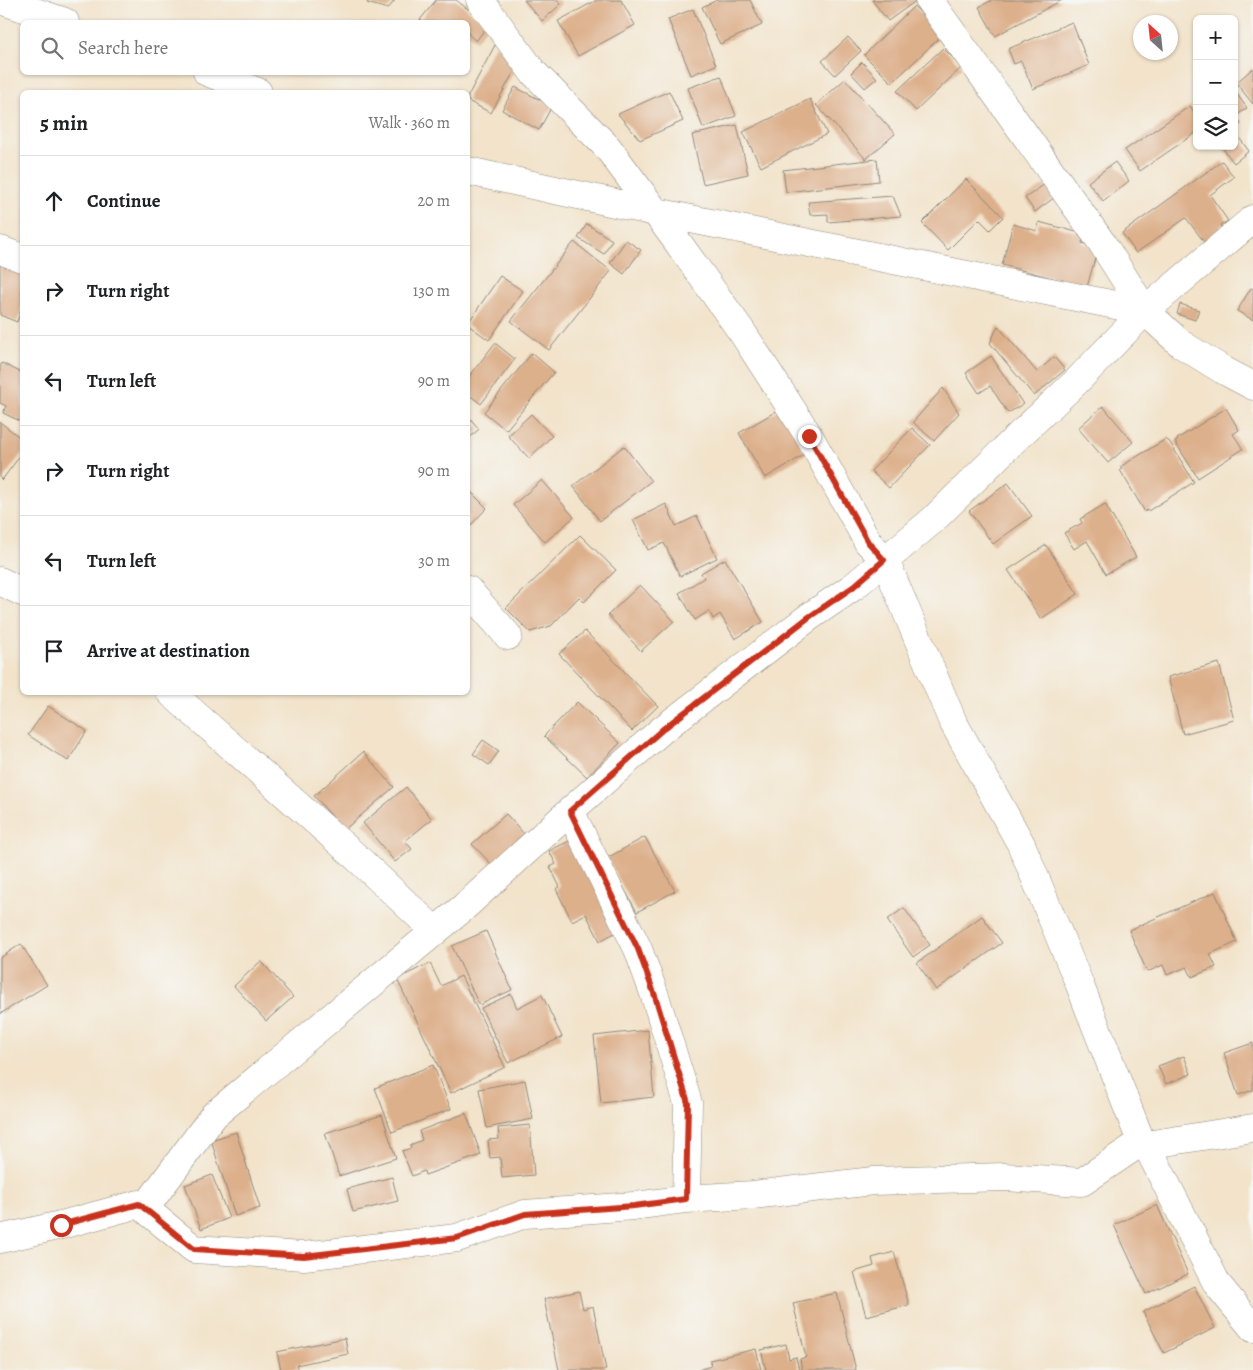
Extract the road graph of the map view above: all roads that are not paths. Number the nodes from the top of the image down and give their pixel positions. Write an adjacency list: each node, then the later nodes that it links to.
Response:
1 (0, 0): 4 (street)
2 (480, 0): 8 (street)
3 (929, 0): 12 (street)
4 (59, 20)
5 (215, 75): 6 (street)
6 (253, 90)
7 (470, 171): 8 (street)
8 (656, 212): 12 (street); 14 (street)
9 (1253, 219): 12 (street)
10 (0, 250): 11 (street)
11 (20, 257)
12 (1145, 311): 13 (street); 14 (street)
13 (1253, 386)
14 (884, 560): 20 (street); 26 (street)
15 (0, 581): 16 (street)
16 (20, 591)
17 (470, 592): 18 (street)
18 (508, 636)
19 (173, 695): 21 (street)
20 (570, 811): 21 (street); 23 (street)
21 (435, 931): 24 (street)
22 (1253, 1128): 23 (street)
23 (686, 1199): 25 (street)
24 (150, 1200)
25 (0, 1239)
26 (1253, 1328)

